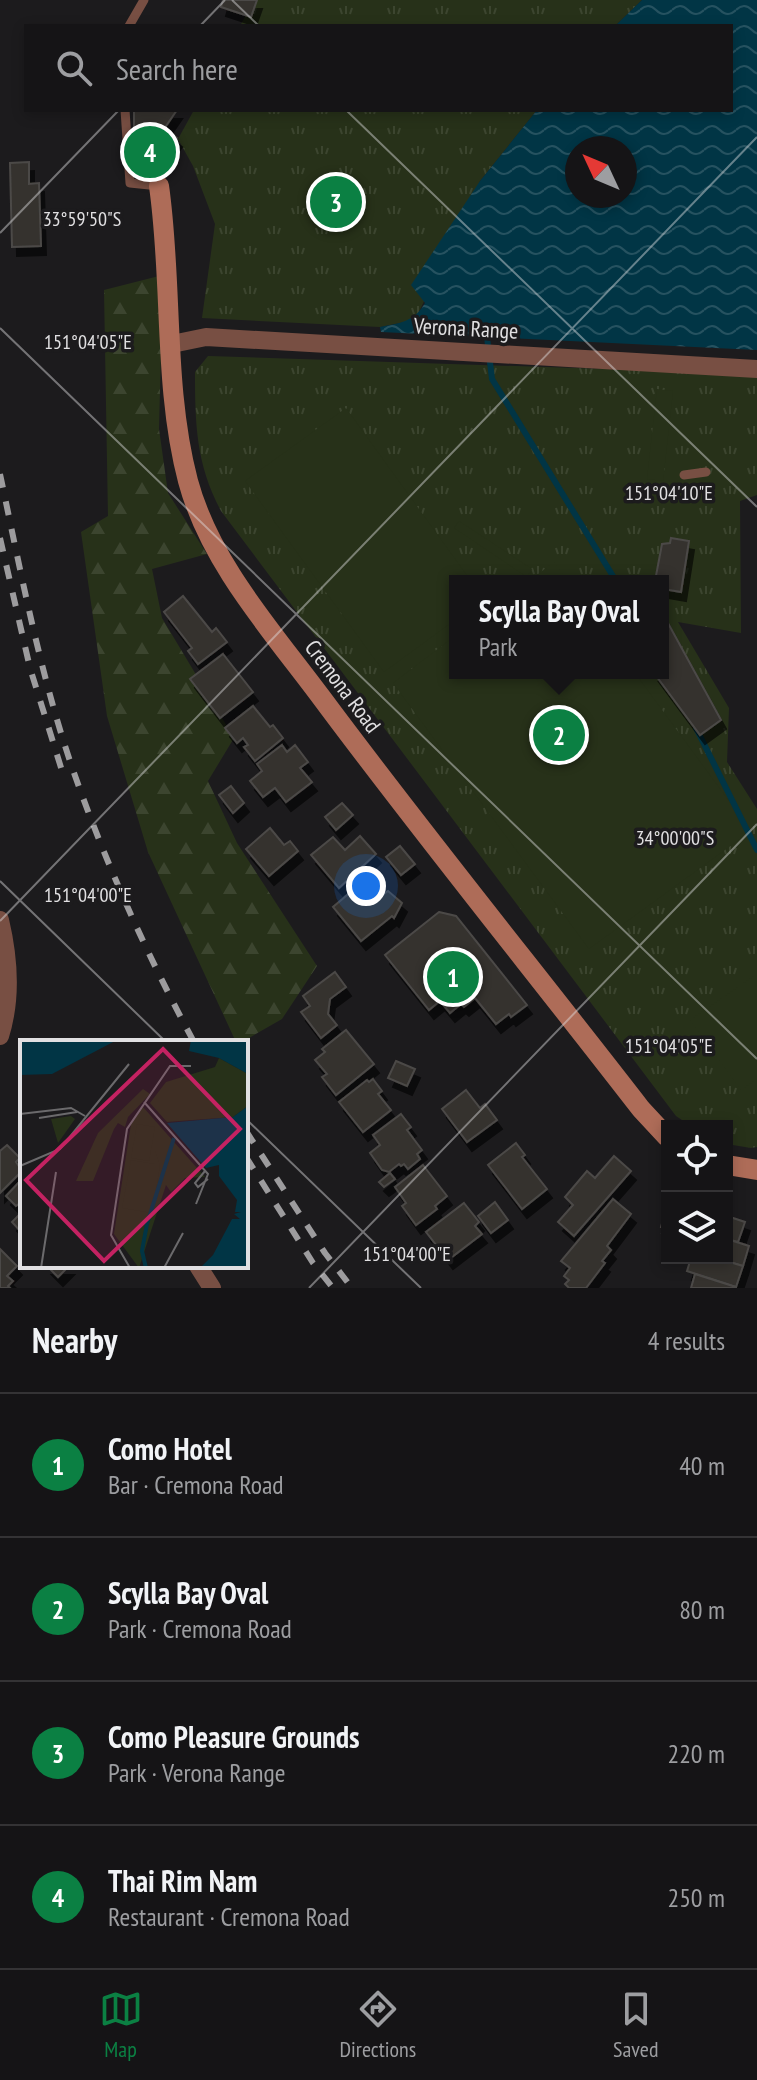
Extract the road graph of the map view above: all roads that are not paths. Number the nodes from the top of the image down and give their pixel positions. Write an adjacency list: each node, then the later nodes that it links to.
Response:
1 (144, 0): 2 (lane)
2 (130, 24)
3 (125, 112): 4 (lane)
4 (159, 186): 5 (street, Cremona Road)
5 (172, 344): 6 (street, Verona Range); 11 (street, Cremona Road)
6 (757, 369)
7 (706, 472): 8 (lane)
8 (684, 475)
9 (0, 920): 10 (street)
10 (0, 1036)
11 (661, 1131)
12 (733, 1166): 13 (street)
13 (757, 1170)
14 (199, 1268): 15 (street)
15 (212, 1288)

